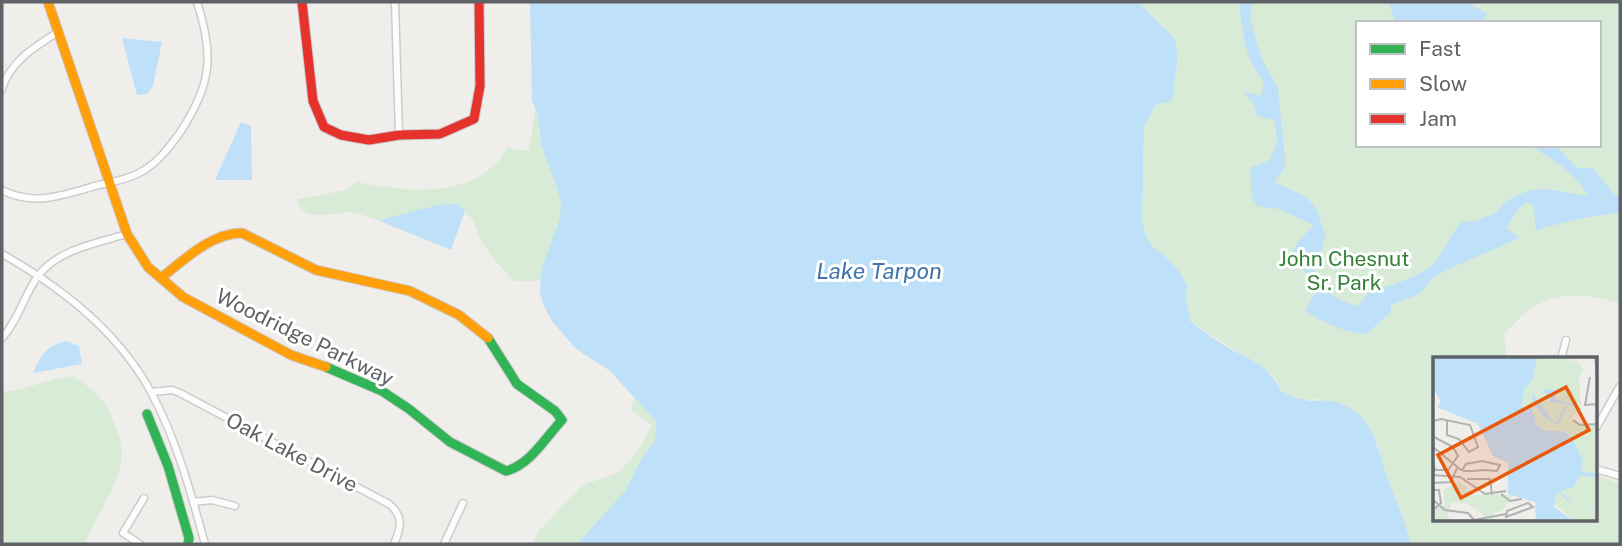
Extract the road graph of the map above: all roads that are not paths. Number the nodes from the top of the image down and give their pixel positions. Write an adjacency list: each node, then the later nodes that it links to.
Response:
1 (48, 2): 6 (street, Woodridge Parkway)
2 (197, 2): 9 (street)
3 (302, 2): 8 (street)
4 (395, 2): 8 (street)
5 (479, 2): 8 (street)
6 (58, 32): 7 (street); 9 (street, Woodridge Parkway)
7 (2, 89)
8 (399, 135)
9 (111, 183): 10 (street); 11 (street, Woodridge Parkway)
10 (2, 190)
11 (127, 234): 13 (street); 14 (street, Woodridge Parkway)
12 (2, 254): 13 (street)
13 (38, 275): 15 (street); 19 (street)
14 (160, 278): 14 (street, Woodridge Parkway)
15 (2, 338)
16 (1566, 340): 17 (street)
17 (1562, 357)
18 (1620, 386): 21 (street)
19 (151, 392): 25 (street); 31 (street, Oak Lake Drive)
20 (146, 414): 29 (street)
21 (1598, 424)
22 (1598, 470): 23 (street)
23 (1620, 476)
24 (144, 498): 28 (street)
25 (193, 502): 27 (street); 30 (street)
26 (463, 503): 32 (street)
27 (235, 506)
28 (140, 544)
29 (188, 544)
30 (205, 544)
31 (394, 544)
32 (444, 544)

